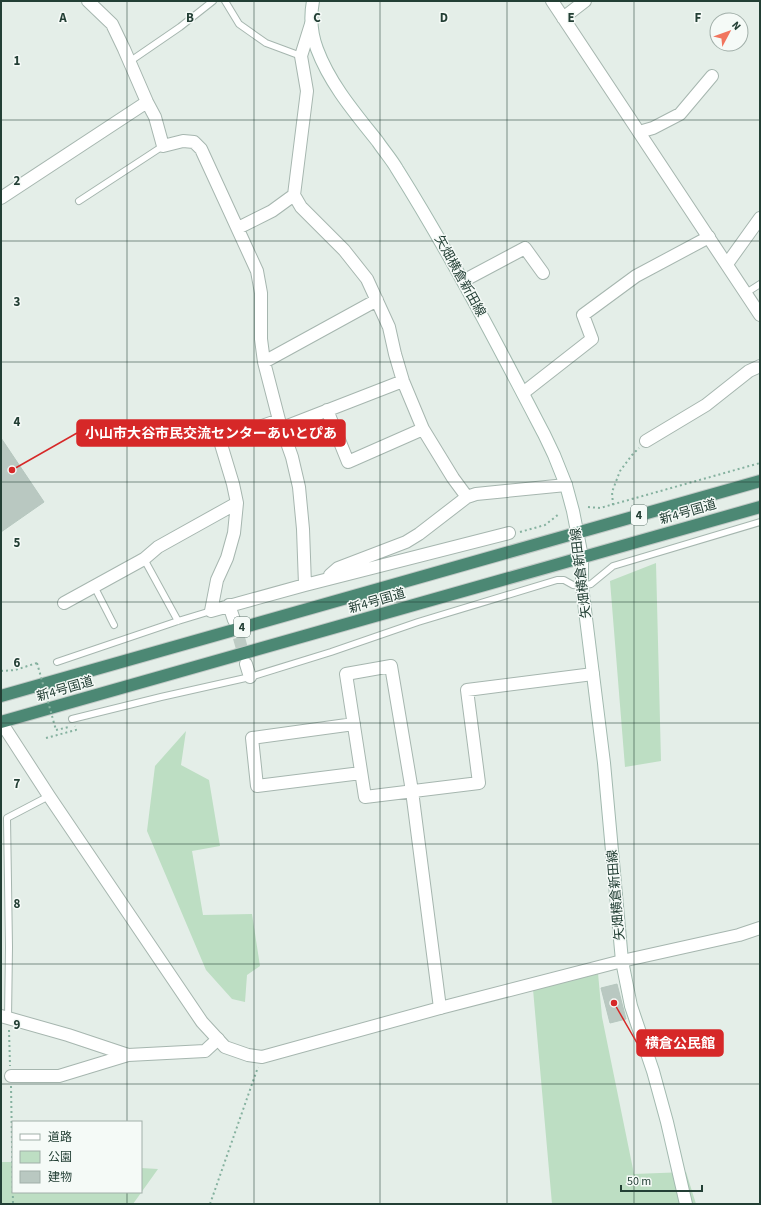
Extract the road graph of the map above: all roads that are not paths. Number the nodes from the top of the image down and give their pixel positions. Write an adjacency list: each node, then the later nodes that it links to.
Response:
1 (88, 1): 10 (street)
2 (213, 1): 10 (lane)
3 (225, 1): 9 (lane)
4 (313, 1): 8 (street, 矢畑横倉新田線)
5 (552, 1): 7 (street)
6 (585, 1): 7 (street)
7 (563, 18): 13 (street)
8 (311, 24): 9 (street); 23 (street, 矢畑横倉新田線)
9 (301, 56): 15 (street)
10 (130, 62): 12 (street)
11 (712, 76): 13 (street)
12 (147, 102): 14 (street); 16 (street)
13 (639, 132): 20 (street)
14 (163, 146): 17 (lane); 19 (street)
15 (294, 196): 19 (street); 26 (street)
16 (1, 198)
17 (79, 201)
18 (760, 218): 21 (street)
19 (238, 228): 28 (street)
20 (709, 237): 21 (street); 31 (street)
21 (726, 264): 25 (street)
22 (543, 273): 23 (street)
23 (463, 281): 31 (street, 矢畑横倉新田線)
24 (760, 284): 25 (lane)
25 (746, 293): 27 (street)
26 (377, 300): 28 (street); 30 (street)
27 (760, 315)
28 (264, 362): 33 (street)
29 (760, 366): 35 (street)
30 (403, 381): 32 (street); 34 (street)
31 (523, 393): 37 (street, 矢畑横倉新田線)
32 (327, 410): 33 (street); 34 (street)
33 (280, 424): 39 (street); 47 (street)
34 (423, 429): 38 (street)
35 (646, 441)
36 (760, 481): 43 (highway, 新4号国道 / 4)
37 (566, 485): 38 (street); 43 (street, 矢畑横倉新田線)
38 (467, 497): 46 (street)
39 (236, 503): 45 (street); 52 (street)
40 (760, 507): 44 (highway, 新4号国道 / 4)
41 (760, 522): 49 (lane)
42 (509, 532): 46 (street)
43 (577, 533): 44 (street, 矢畑横倉新田線); 60 (highway, 新4号国道 / 4)
44 (582, 557): 49 (street, 矢畑横倉新田線); 62 (highway, 新4号国道 / 4)
45 (144, 559): 48 (street); 54 (lane)
46 (325, 579): 47 (street)
47 (305, 584): 51 (street)
48 (94, 586): 50 (street); 55 (lane)
49 (582, 586): 58 (street, 矢畑横倉新田線); 59 (lane)
50 (64, 603)
51 (229, 605): 52 (street); 53 (street)
52 (211, 611): 54 (lane)
53 (234, 620)
54 (178, 621): 56 (lane)
55 (114, 625)
56 (57, 662)
57 (246, 664): 59 (street)
58 (593, 674): 65 (street); 68 (street, 矢畑横倉新田線)
59 (250, 677): 61 (lane)
60 (1, 696)
61 (72, 720)
62 (1, 722): 66 (street)
63 (354, 724): 64 (street); 64 (street); 65 (street)
64 (361, 773): 65 (street)
65 (412, 791): 69 (street)
66 (49, 796): 70 (lane); 71 (street)
67 (760, 928): 68 (street)
68 (622, 961): 69 (street); 74 (street, 矢畑横倉新田線)
69 (440, 1008): 71 (street)
70 (5, 1018): 72 (street)
71 (218, 1039): 72 (street)
72 (128, 1055): 73 (street)
73 (11, 1076)
74 (686, 1204)

